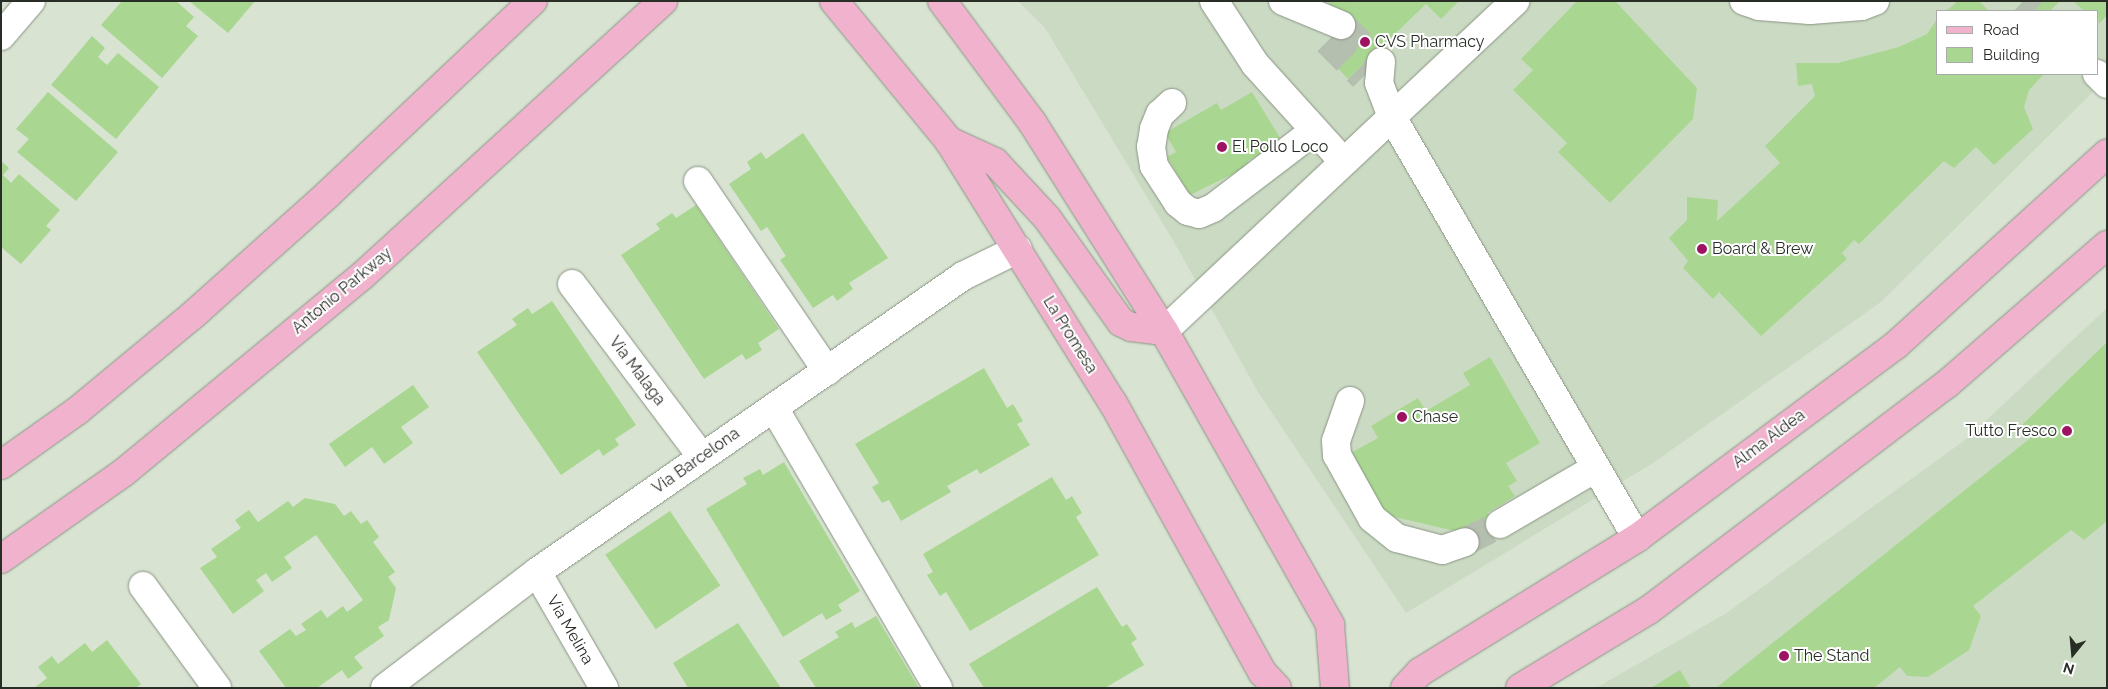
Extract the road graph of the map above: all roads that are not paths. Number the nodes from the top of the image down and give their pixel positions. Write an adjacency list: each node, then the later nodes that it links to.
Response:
1 (31, 1): 12 (street)
2 (533, 1): 31 (main road)
3 (663, 1): 36 (main road, Antonio Parkway)
4 (834, 1): 19 (main road, La Promesa)
5 (942, 1): 26 (main road)
6 (1283, 1): 11 (street)
7 (1515, 1): 17 (street)
8 (1744, 1): 9 (street)
9 (1875, 1)
10 (1224, 5): 18 (street)
11 (1330, 28)
12 (1, 36)
13 (1374, 74): 17 (street)
14 (2098, 75): 15 (street)
15 (2107, 84)
16 (1172, 104): 18 (street)
17 (1392, 117): 21 (street); 32 (street)
18 (1315, 130): 21 (street)
19 (949, 141): 24 (main road, La Promesa); 26 (main road)
20 (2107, 154): 34 (main road, Alma Aldea)
21 (1344, 162): 26 (street)
22 (698, 181): 27 (street)
23 (2107, 245): 46 (main road)
24 (1018, 249): 27 (street, Via Barcelona); 43 (main road, La Promesa)
25 (572, 284): 30 (street, Via Malaga)
26 (1164, 331): 44 (main road)
27 (827, 371): 29 (street, Via Barcelona)
28 (1350, 401): 35 (street)
29 (774, 408): 30 (street, Via Barcelona); 42 (street)
30 (702, 457): 37 (street, Via Barcelona)
31 (1, 465)
32 (1596, 468): 33 (street); 34 (street)
33 (1500, 524)
34 (1637, 538): 45 (main road, Alma Aldea)
35 (1466, 542)
36 (1, 559)
37 (537, 572): 40 (street, Via Barcelona); 41 (street, Via Melina)
38 (143, 586): 39 (street)
39 (217, 688)
40 (384, 688)
41 (604, 688)
42 (938, 688)
43 (1277, 688)
44 (1335, 688)
45 (1404, 688)
46 (1520, 688)

